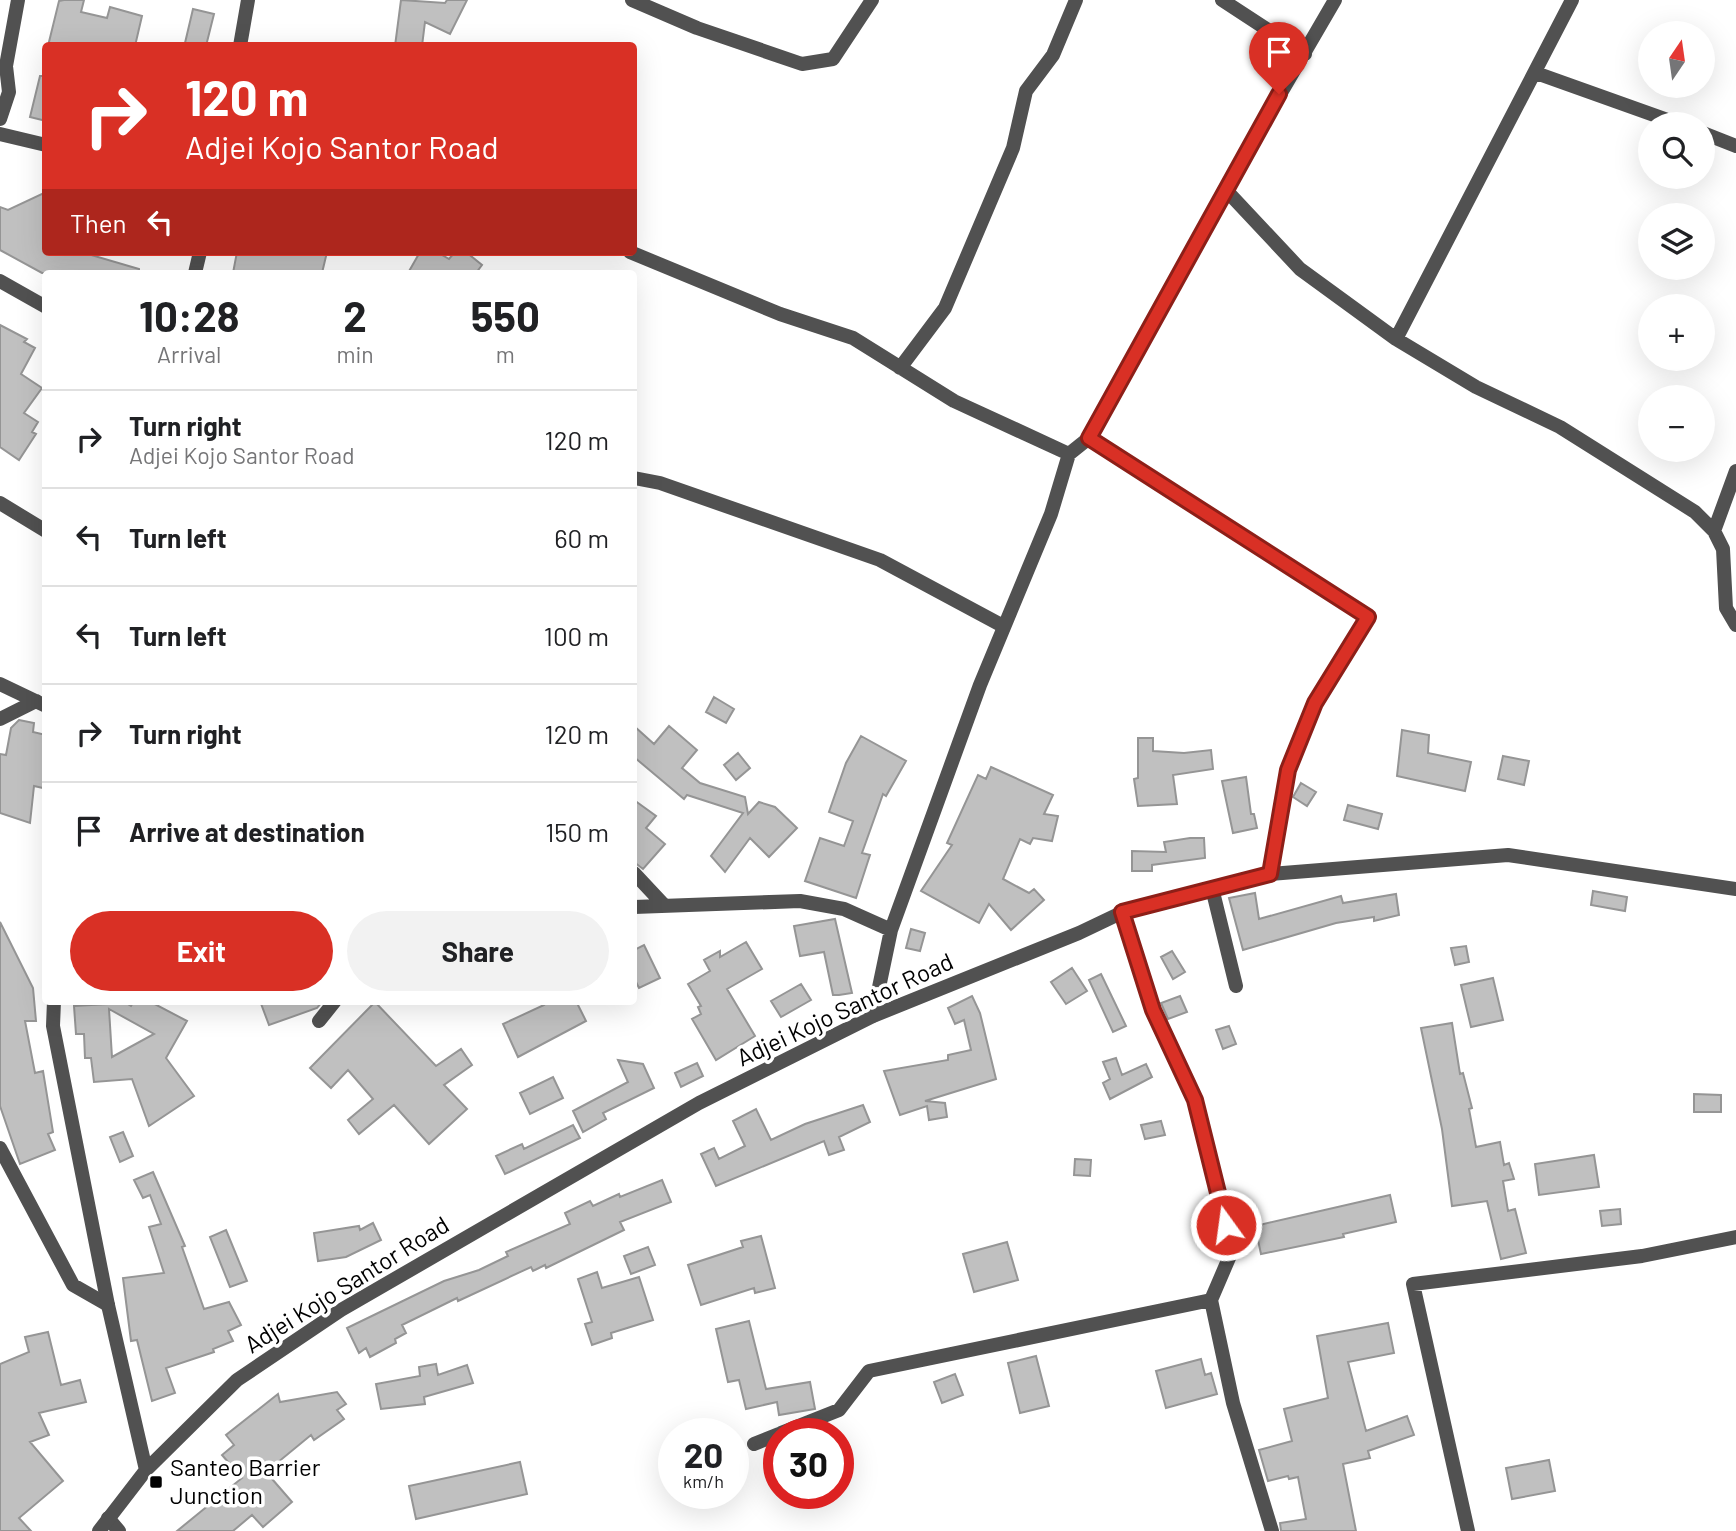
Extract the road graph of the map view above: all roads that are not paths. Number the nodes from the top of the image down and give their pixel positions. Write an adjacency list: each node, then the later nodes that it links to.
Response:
1 (18, 0): 13 (street)
2 (248, 0): 9 (street)
3 (632, 0): 4 (street)
4 (872, 0)
5 (1076, 0): 23 (street)
6 (1222, 0): 10 (street)
7 (1335, 0): 10 (street)
8 (1572, 0): 11 (street)
9 (241, 42)
10 (1305, 54): 18 (street)
11 (1536, 73): 12 (street); 22 (street)
12 (1645, 112)
13 (0, 119)
14 (0, 134): 16 (street)
15 (1715, 138): 17 (street)
16 (42, 144)
17 (1736, 146)
18 (1225, 189): 22 (street); 24 (street)
19 (637, 255): 23 (street)
20 (0, 281): 21 (street)
21 (42, 305)
22 (1396, 339): 30 (street)
23 (900, 368): 25 (street)
24 (1089, 438): 25 (street); 36 (street)
25 (1069, 454): 32 (street)
26 (1736, 471): 30 (street)
27 (637, 479): 32 (street)
28 (0, 503): 29 (street)
29 (42, 529)
30 (1714, 531): 31 (street)
31 (1736, 625)
32 (1003, 626): 43 (street)
33 (0, 684): 34 (street)
34 (41, 703): 35 (street)
35 (0, 719)
36 (1270, 874): 38 (street, Adjei Kojo Santor Road); 39 (street, Adjei Kojo Santor Road)
37 (637, 876): 40 (street)
38 (1212, 888): 42 (street, Adjei Kojo Santor Road); 44 (street)
39 (1736, 889)
40 (663, 904): 41 (street); 43 (street)
41 (637, 907)
42 (1122, 912): 47 (street, Adjei Kojo Santor Road); 51 (street)
43 (891, 930): 47 (street)
44 (1236, 986)
45 (54, 1005): 52 (street)
46 (332, 1005): 48 (street)
47 (873, 1016): 56 (street, Adjei Kojo Santor Road)
48 (319, 1021)
49 (0, 1148): 52 (street)
50 (1736, 1237): 61 (street)
51 (1211, 1300): 53 (street); 60 (street)
52 (108, 1305): 56 (street)
53 (818, 1418)
54 (763, 1441): 55 (street)
55 (754, 1444)
56 (146, 1470): 57 (street, Adjei Kojo Santor Road)
57 (108, 1518): 58 (street, Adjei Kojo Santor Road); 59 (street)
58 (99, 1531)
59 (119, 1531)
60 (1272, 1531)
61 (1468, 1531)

